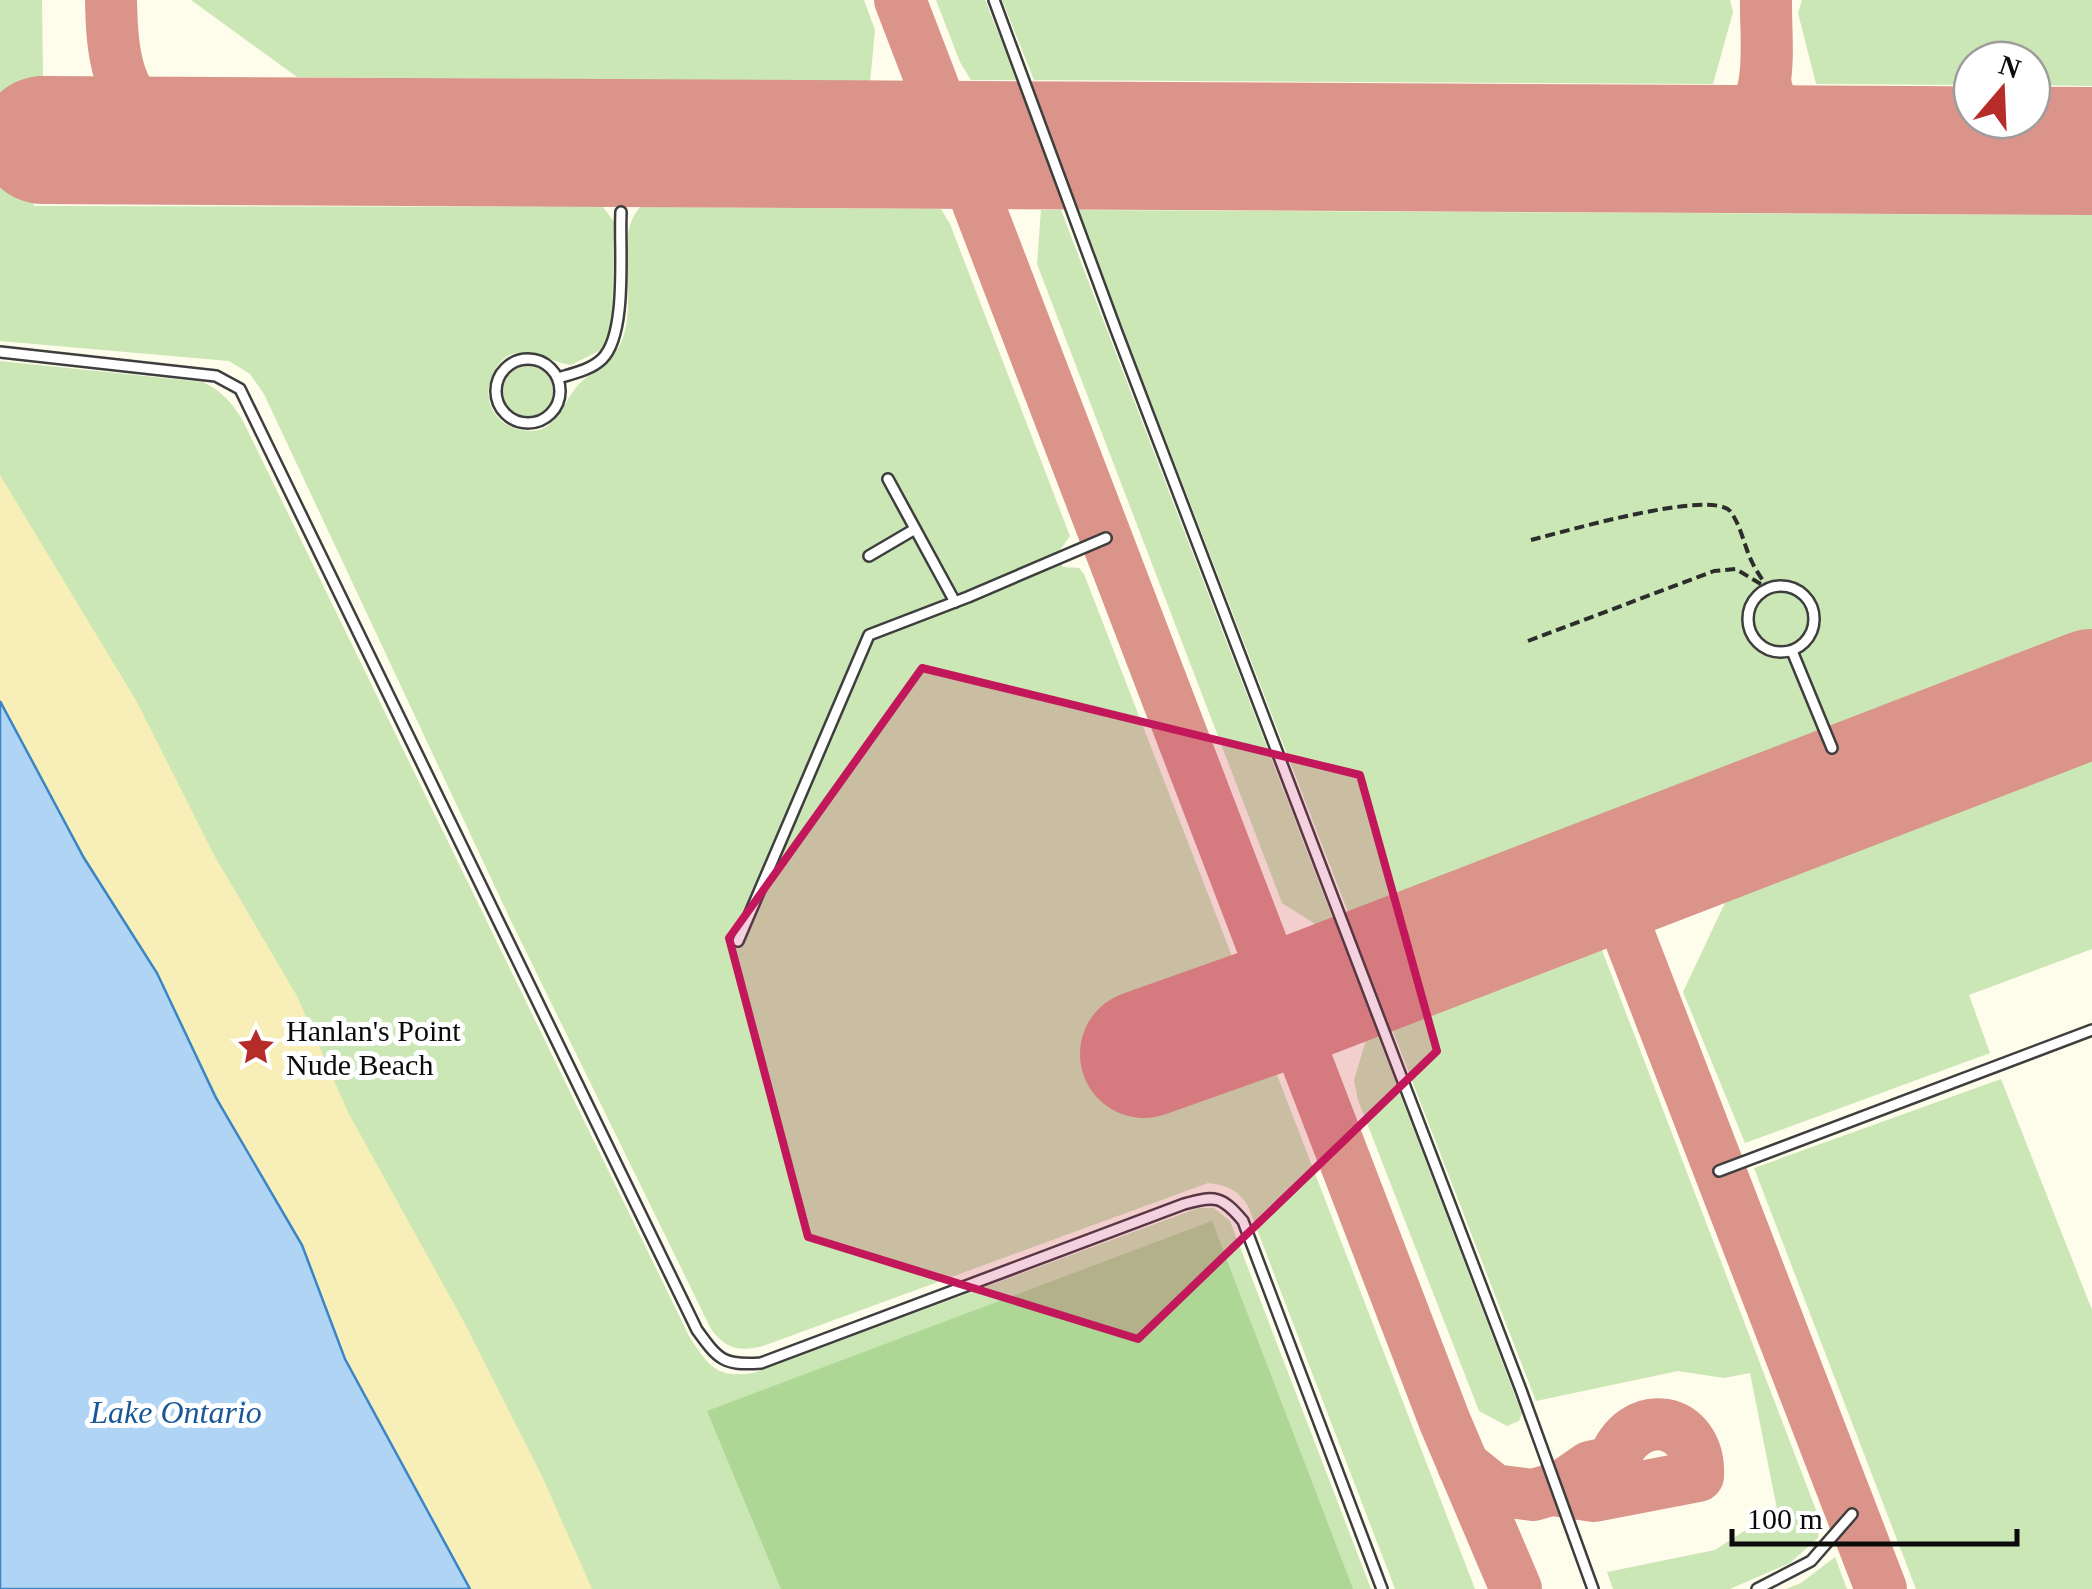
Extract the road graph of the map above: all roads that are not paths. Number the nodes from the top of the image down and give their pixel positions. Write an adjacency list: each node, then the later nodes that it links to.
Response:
1 (994, 0): 17 (lane)
2 (621, 212): 4 (lane)
3 (0, 352): 16 (lane)
4 (558, 378): 4 (lane)
5 (888, 479): 6 (lane)
6 (916, 529): 8 (lane); 9 (lane)
7 (1106, 538): 9 (lane)
8 (870, 556)
9 (955, 602): 12 (lane)
10 (1792, 652): 10 (lane); 11 (lane)
11 (1832, 748)
12 (738, 942)
13 (2092, 1030): 14 (lane)
14 (1720, 1171)
15 (1852, 1514): 18 (lane)
16 (1382, 1589)
17 (1592, 1589)
18 (1758, 1589)

